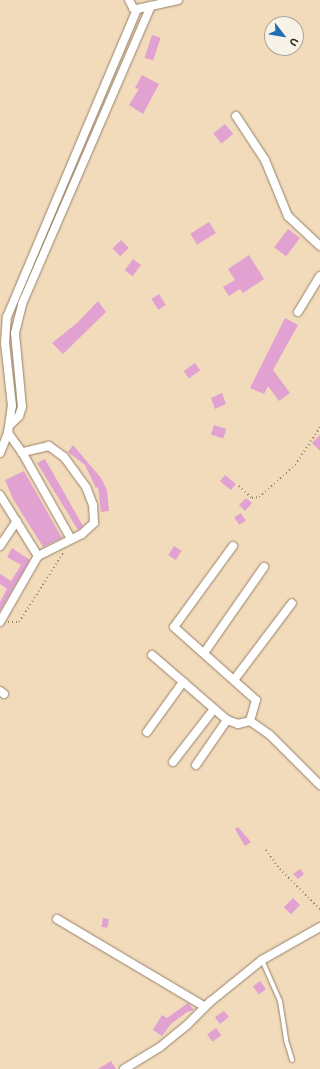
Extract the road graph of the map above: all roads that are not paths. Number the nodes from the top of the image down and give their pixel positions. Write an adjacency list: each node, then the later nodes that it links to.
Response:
1 (129, 0): 4 (street)
2 (178, 0): 3 (street)
3 (151, 6): 4 (street); 9 (street)
4 (137, 9): 9 (street)
5 (236, 116): 6 (street)
6 (320, 246)
7 (320, 276): 8 (street)
8 (298, 312)
9 (9, 429): 10 (street); 11 (street)
10 (22, 452): 14 (street); 14 (street)
11 (0, 453)
12 (0, 495): 13 (street)
13 (17, 521): 15 (street); 17 (street)
14 (71, 539): 17 (street)
15 (0, 546)
16 (233, 546): 21 (street)
17 (38, 556): 20 (street)
18 (264, 567): 21 (street)
19 (292, 603): 23 (street)
20 (0, 622)
21 (204, 653): 23 (street)
22 (152, 655): 24 (street)
23 (234, 680): 27 (street)
24 (184, 682): 25 (street); 28 (street)
25 (214, 709): 26 (street); 29 (street)
26 (227, 720): 27 (street); 30 (street)
27 (250, 721): 31 (street)
28 (147, 732)
29 (173, 762)
30 (196, 765)
31 (320, 785)
32 (58, 919): 35 (street)
33 (320, 927): 34 (street)
34 (262, 960): 35 (street); 36 (lane)
35 (205, 1007): 37 (street)
36 (292, 1060)
37 (124, 1069)

